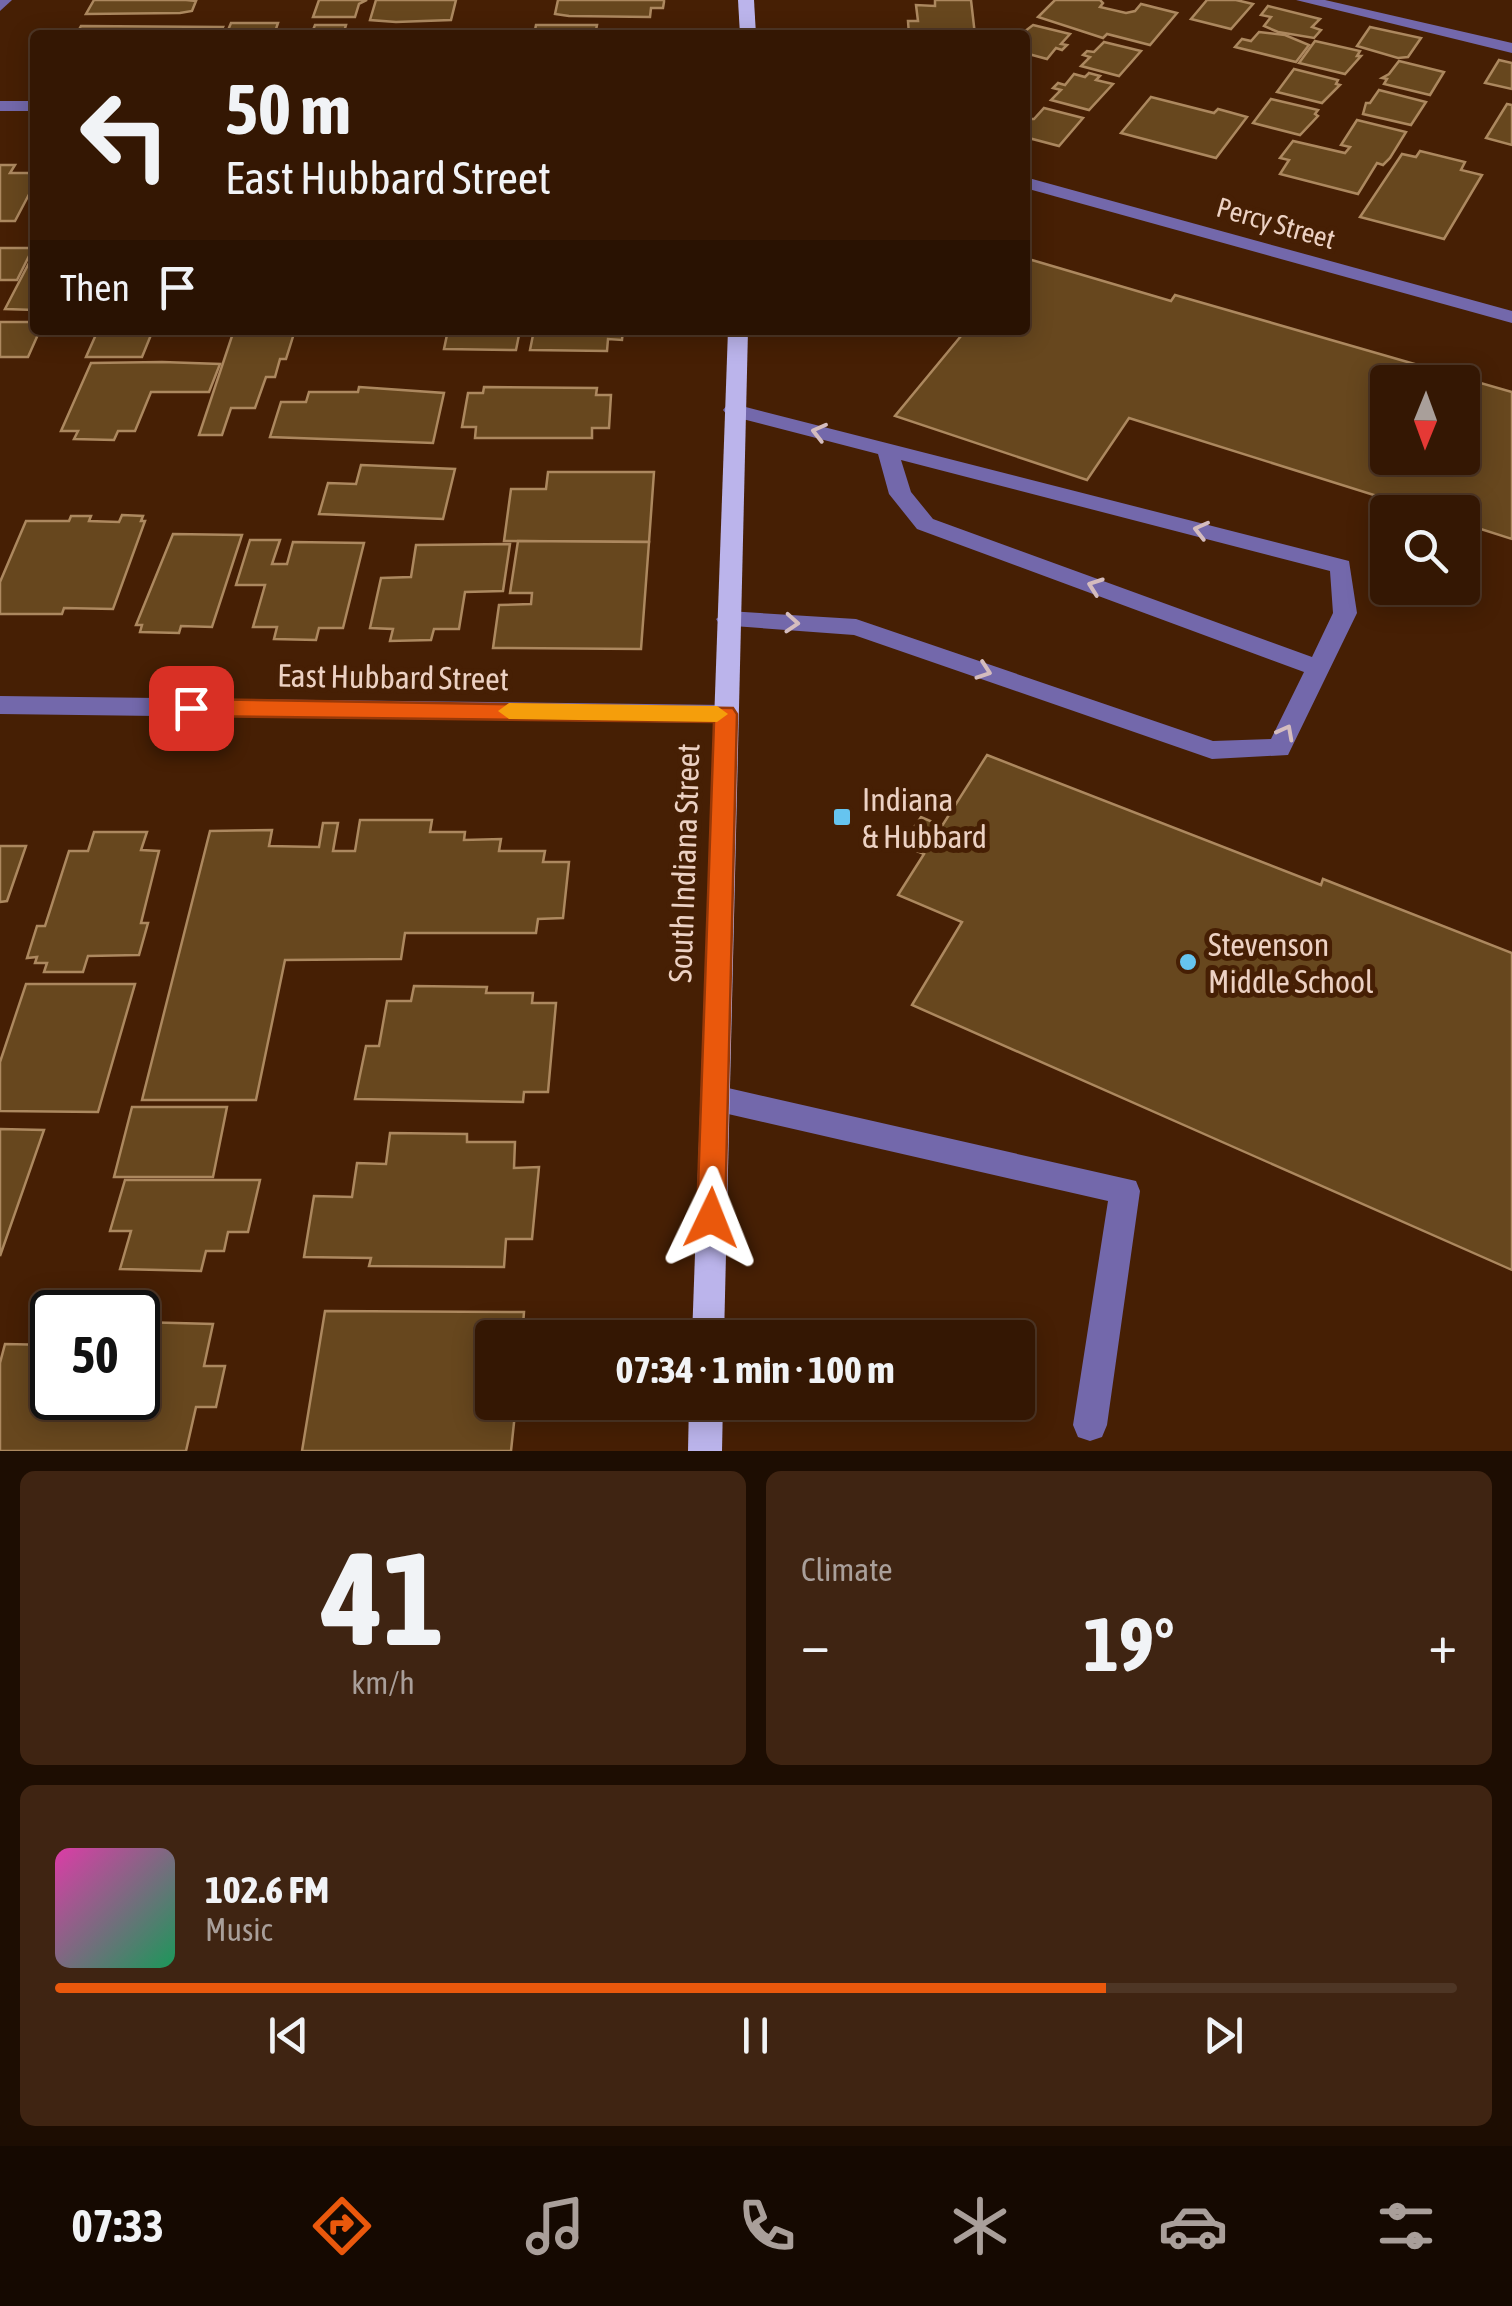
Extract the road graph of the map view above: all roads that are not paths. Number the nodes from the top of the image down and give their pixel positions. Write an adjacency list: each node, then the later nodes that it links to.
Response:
1 (746, 0): 3 (main road)
2 (1304, 0): 4 (street)
3 (748, 30)
4 (1512, 48)
5 (0, 106): 6 (street)
6 (30, 106)
7 (1030, 183): 8 (street, Percy Street)
8 (1512, 318)
9 (738, 335): 10 (main road, South Indiana Street)
10 (734, 410): 11 (street, one-way to 10); 12 (main road, South Indiana Street)
11 (888, 449): 13 (street, one-way to 11); 13 (street, one-way to 11)
12 (728, 619): 13 (street, one-way to 13); 15 (main road, South Indiana Street)
13 (1318, 668)
14 (0, 705): 15 (street, East Hubbard Street)
15 (725, 714): 16 (main road, South Indiana Street)
16 (715, 1098): 17 (main road, South Indiana Street); 19 (street)
17 (709, 1320)
18 (706, 1420): 20 (main road)
19 (1090, 1425)
20 (705, 1451)

